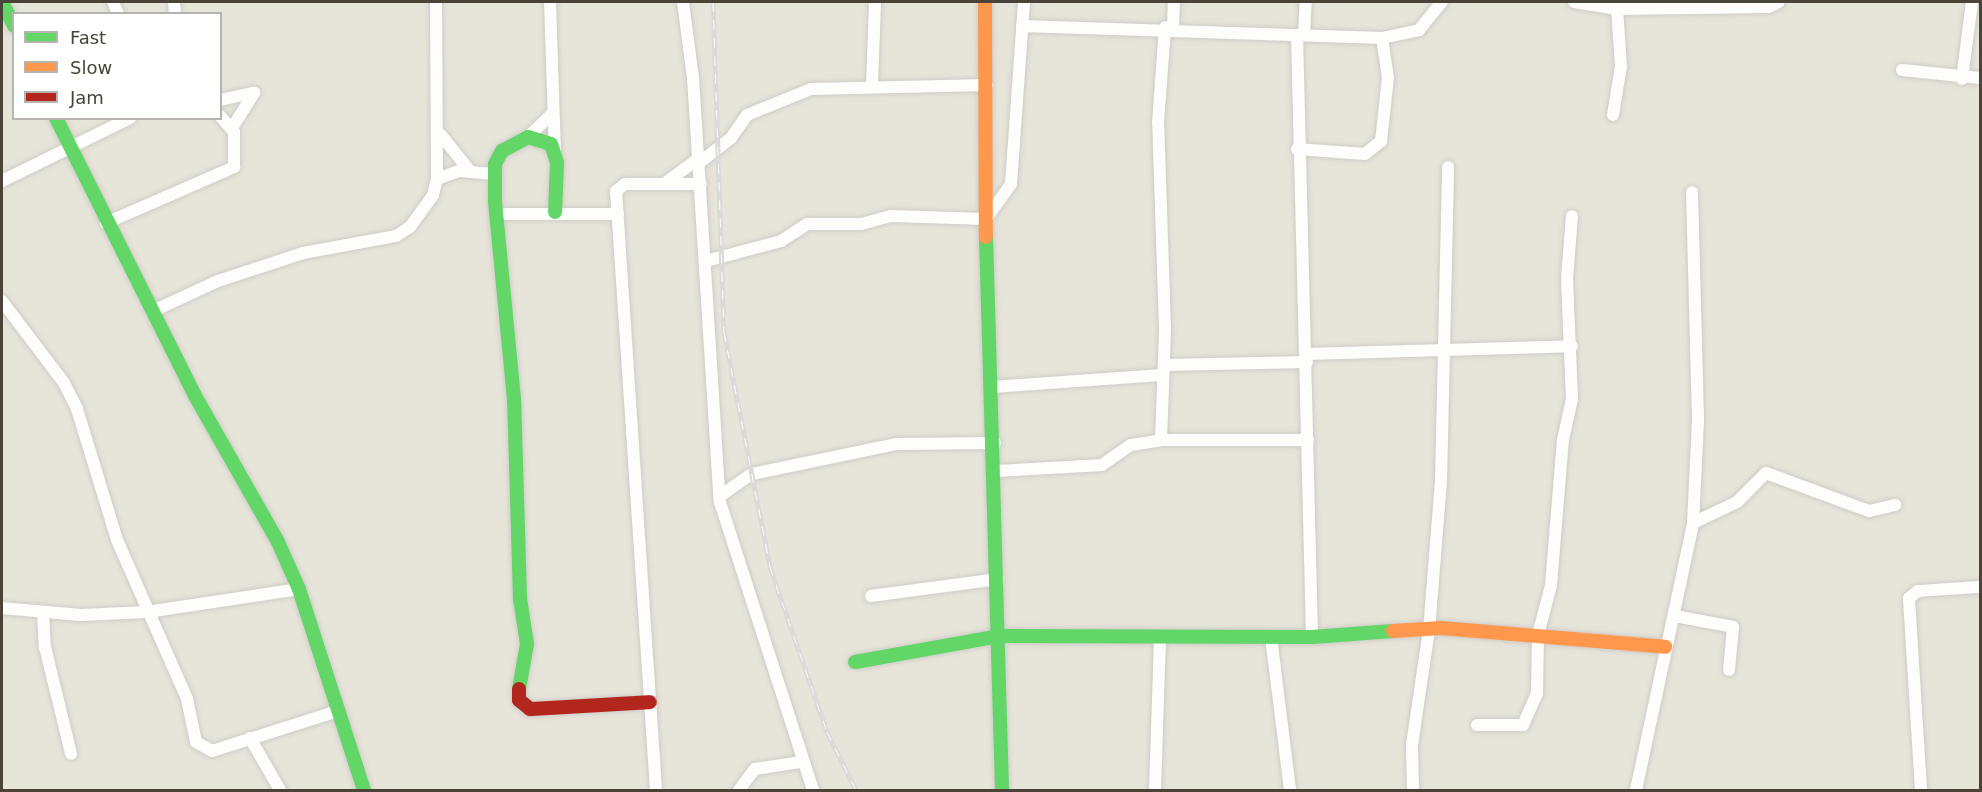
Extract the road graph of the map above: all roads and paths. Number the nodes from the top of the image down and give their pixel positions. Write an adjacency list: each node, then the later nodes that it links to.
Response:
1 (3, 2): 15 (street)
2 (436, 2): 32 (street)
3 (550, 2): 26 (street)
4 (683, 2): 37 (street)
5 (874, 2): 23 (street)
6 (985, 2): 24 (street)
7 (1024, 2): 16 (street)
8 (1174, 2): 17 (street)
9 (1306, 2): 18 (street)
10 (1574, 2): 14 (street)
11 (1779, 2): 14 (street)
12 (1972, 2): 22 (street)
13 (1440, 3): 19 (street)
14 (1617, 9): 27 (street)
15 (12, 22)
16 (1022, 26): 17 (street); 50 (street)
17 (1169, 27): 18 (street); 58 (street)
18 (1300, 35): 19 (street); 34 (street)
19 (1382, 38): 34 (street)
20 (1902, 70): 22 (street)
21 (1980, 78): 22 (street)
22 (1962, 79)
23 (872, 85): 24 (street); 37 (street)
24 (987, 85): 50 (street)
25 (222, 100): 31 (street)
26 (552, 114): 33 (street); 36 (street)
27 (1613, 115)
28 (222, 118): 31 (street)
29 (57, 120): 35 (street)
30 (126, 120): 35 (street)
31 (233, 127): 51 (street)
32 (441, 135): 39 (street); 41 (street)
33 (528, 137): 36 (street); 40 (street)
34 (1297, 149): 57 (street)
35 (70, 150): 42 (street); 51 (street)
36 (556, 154): 46 (street)
37 (699, 161): 43 (street); 44 (street)
38 (1448, 168): 56 (street)
39 (469, 170): 40 (street); 41 (street)
40 (494, 174): 47 (street)
41 (437, 179): 54 (street)
42 (2, 181)
43 (665, 183): 44 (street); 48 (street)
44 (701, 184): 52 (street)
45 (1692, 192): 66 (street)
46 (555, 212): 47 (street); 48 (street)
47 (496, 214): 84 (street)
48 (618, 214): 84 (street)
49 (1572, 216): 55 (street)
50 (986, 219): 52 (street); 59 (street)
51 (106, 223): 54 (street)
52 (706, 261): 64 (street)
53 (2, 301): 72 (street)
54 (153, 311): 69 (street)
55 (1572, 346): 56 (street); 76 (street)
56 (1443, 348): 57 (street); 75 (street)
57 (1307, 358): 58 (street); 61 (street)
58 (1163, 370): 59 (street); 60 (street)
59 (991, 387): 62 (street)
60 (1161, 440): 61 (street); 63 (street)
61 (1308, 440): 80 (street)
62 (995, 443): 63 (street); 64 (street)
63 (997, 471): 67 (street)
64 (720, 496): 89 (street)
65 (1895, 505): 66 (street)
66 (1694, 523): 74 (street)
67 (998, 579): 70 (street); 77 (street)
68 (1980, 586): 100 (street)
69 (299, 589): 72 (street); 85 (street)
70 (871, 596)
71 (2, 608): 73 (street)
72 (147, 612): 73 (street); 87 (street)
73 (43, 613): 88 (street)
74 (1675, 616): 81 (street); 83 (street)
75 (1429, 630): 76 (street); 80 (street); 98 (street)
76 (1539, 635): 81 (street); 86 (street)
77 (999, 636): 78 (street); 82 (street); 95 (street)
78 (1160, 636): 79 (street); 96 (street)
79 (1271, 637): 80 (street); 97 (street)
80 (1312, 638)
81 (1665, 647): 99 (street)
82 (855, 662)
83 (1729, 670)
84 (650, 702): 92 (street)
85 (338, 711): 87 (street); 91 (street)
86 (1477, 725)
87 (250, 738): 90 (street)
88 (71, 754)
89 (801, 762): 93 (street); 94 (street)
90 (280, 790)
91 (364, 790)
92 (656, 790)
93 (739, 790)
94 (813, 790)
95 (1002, 790)
96 (1155, 790)
97 (1290, 790)
98 (1413, 790)
99 (1636, 790)
100 (1921, 790)

